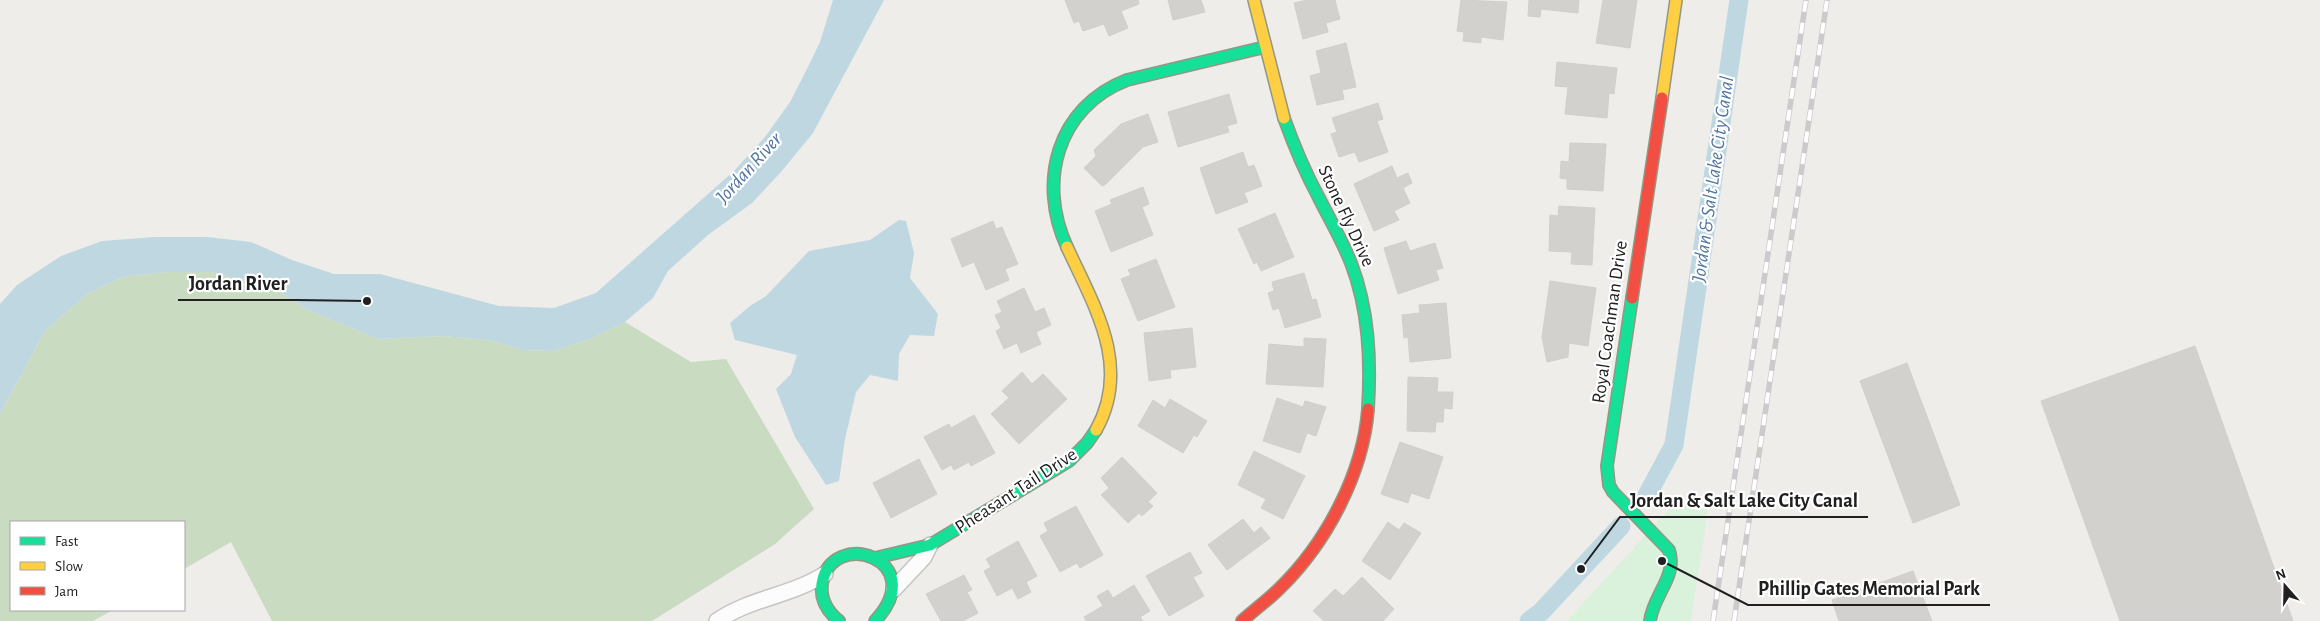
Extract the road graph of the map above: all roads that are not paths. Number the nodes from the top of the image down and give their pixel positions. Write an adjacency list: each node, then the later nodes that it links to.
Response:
1 (1254, 0): 3 (street, Stone Fly Drive)
2 (1676, 0): 12 (street, Royal Coachman Drive)
3 (1265, 47): 4 (street, Pheasant Tail Drive); 11 (street, Stone Fly Drive)
4 (930, 545): 5 (street, Pheasant Tail Drive); 7 (street, Pheasant Tail Drive)
5 (875, 558): 6 (street); 7 (street)
6 (825, 574): 8 (street); 9 (street)
7 (894, 589): 10 (street)
8 (717, 621)
9 (837, 621)
10 (875, 621)
11 (1242, 621)
12 (1650, 621)

